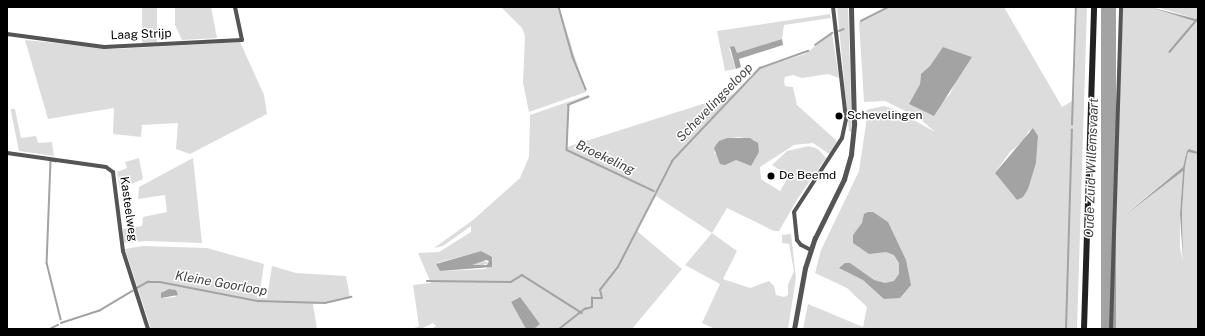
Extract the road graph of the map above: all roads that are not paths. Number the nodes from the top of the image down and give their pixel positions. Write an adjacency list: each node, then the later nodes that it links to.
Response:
1 (235, 7): 6 (street, Laag Strijp)
2 (833, 7): 8 (street)
3 (851, 7): 8 (street)
4 (1094, 7): 11 (main road)
5 (1121, 7): 12 (street)
6 (7, 34)
7 (7, 154): 9 (street, Kasteelweg)
8 (811, 250): 10 (street)
9 (148, 329)
10 (794, 329)
11 (1084, 329)
12 (1111, 329)

